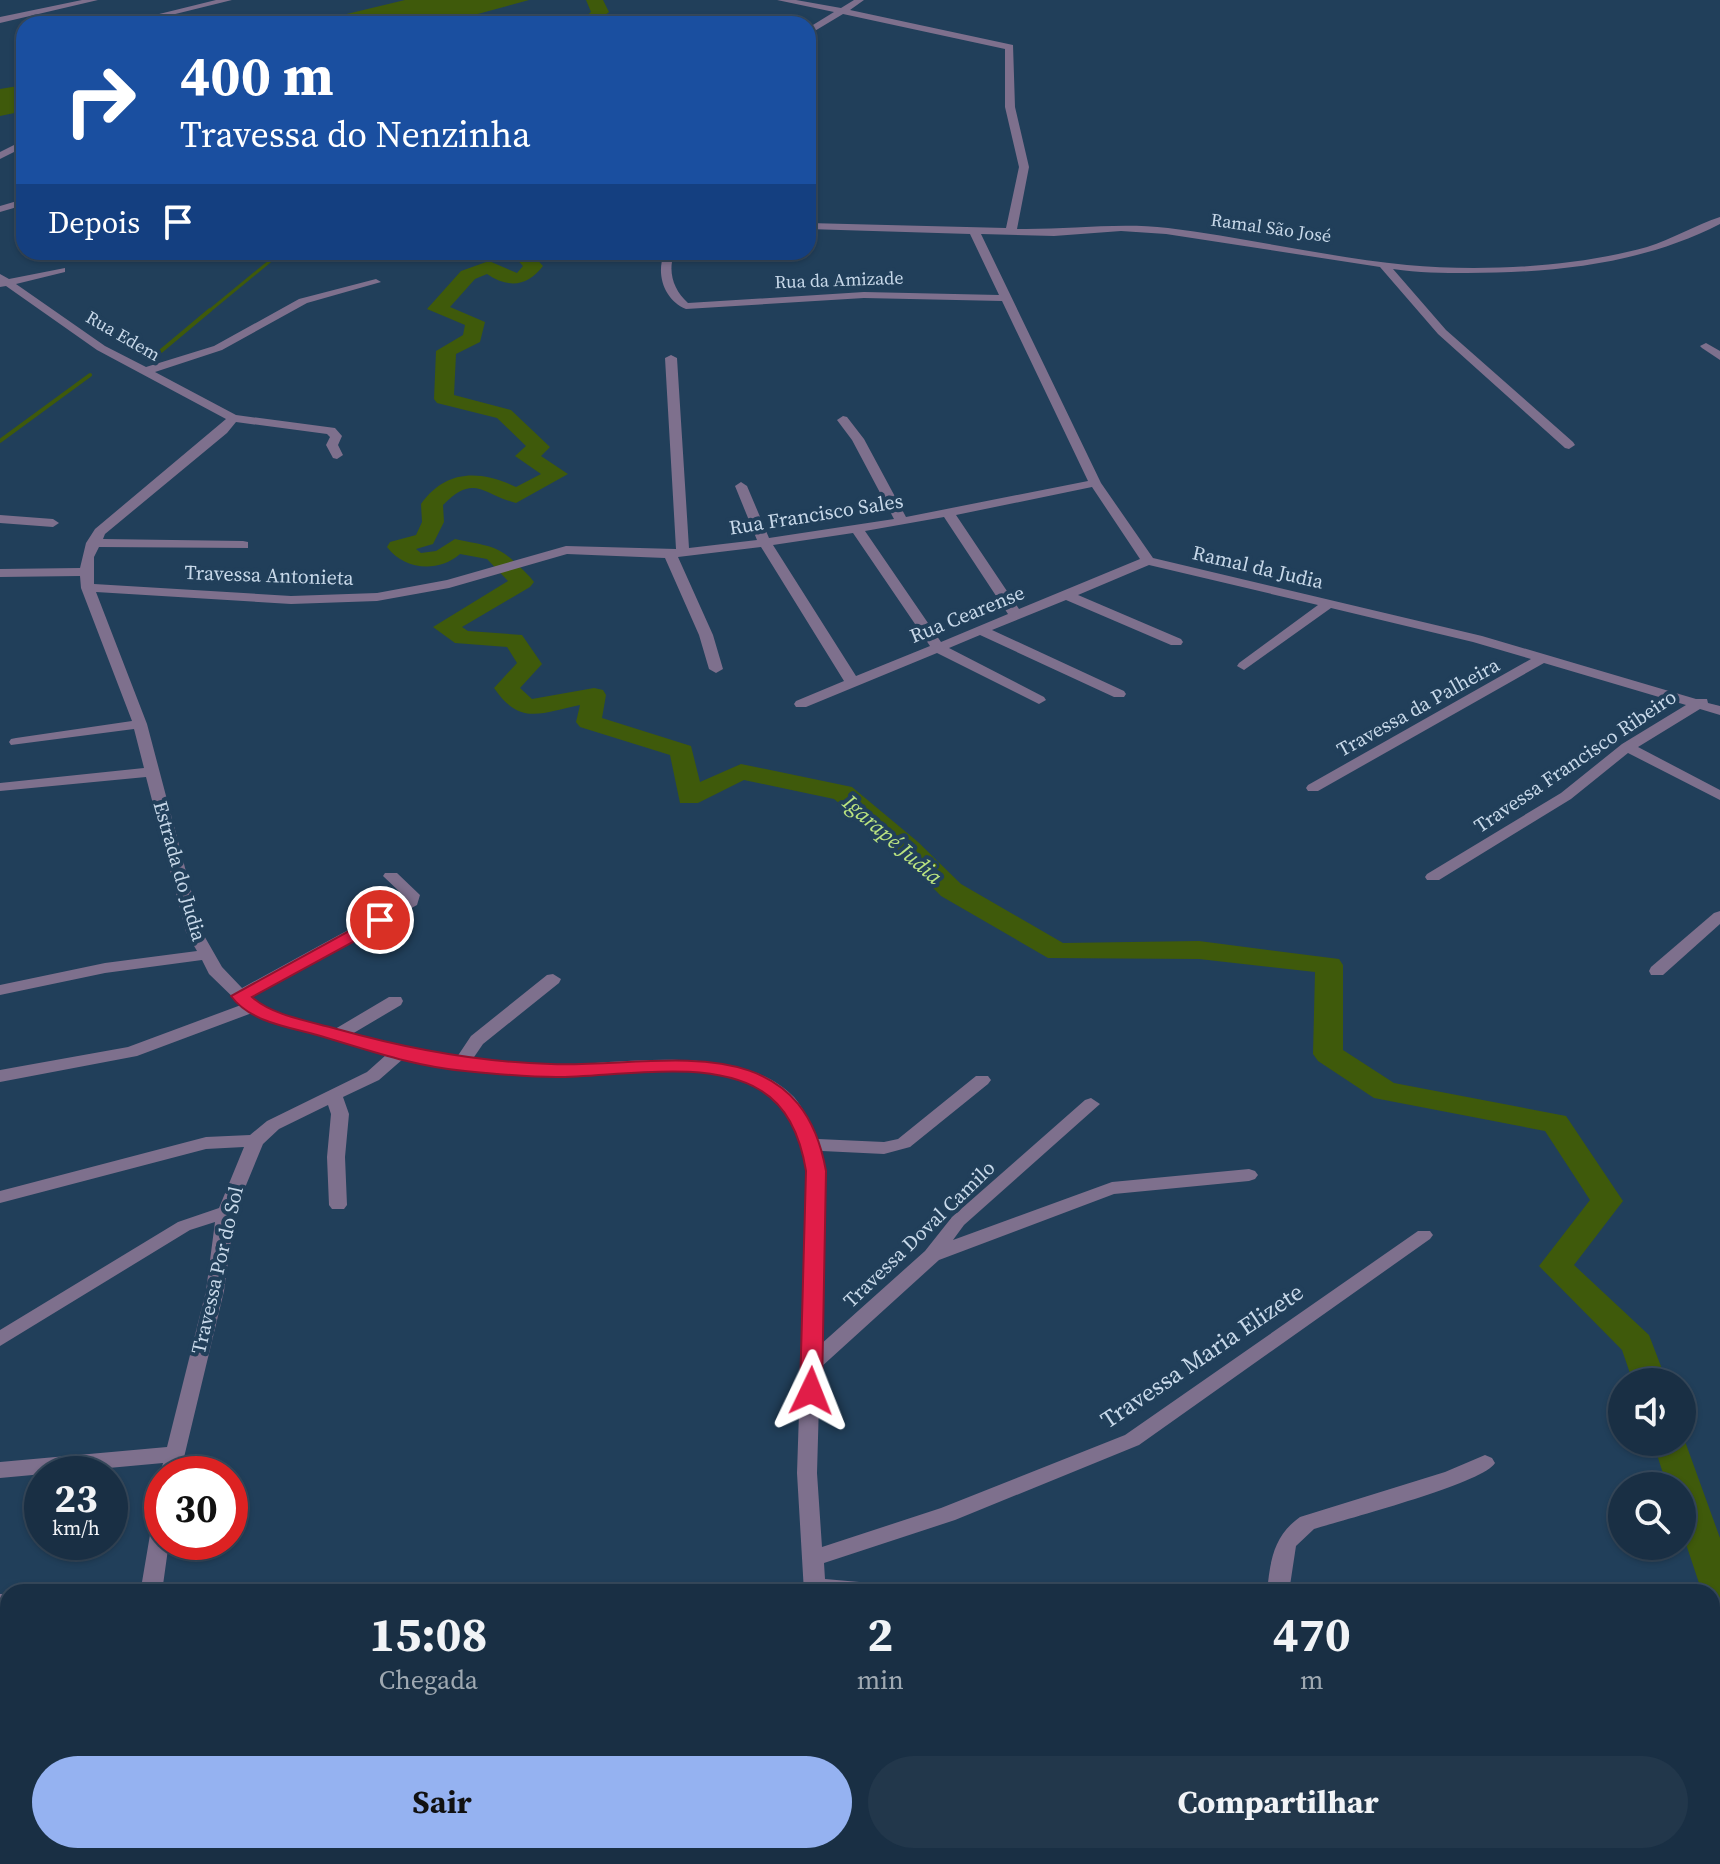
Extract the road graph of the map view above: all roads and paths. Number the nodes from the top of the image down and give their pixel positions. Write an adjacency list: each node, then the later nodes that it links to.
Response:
1 (94, 0): 6 (street)
2 (228, 0): 7 (street)
3 (781, 0): 5 (street)
4 (860, 0): 5 (street)
5 (842, 11): 8 (street); 12 (street)
6 (19, 16)
7 (156, 16)
8 (816, 27)
9 (1720, 220): 14 (street, Ramal São José)
10 (816, 226): 11 (street, Ramal São José)
11 (974, 231): 12 (street, Ramal São José); 18 (street)
12 (1011, 231): 14 (street, Ramal São José)
13 (666, 260): 18 (street, Rua da Amizade)
14 (1383, 264): 25 (street)
15 (61, 270): 16 (street)
16 (2, 281): 22 (street, Rua Edem)
17 (376, 282): 22 (street)
18 (1006, 298): 27 (street)
19 (1706, 346): 20 (street)
20 (1720, 357)
21 (671, 358): 37 (street)
22 (145, 371): 23 (street, Rua Edem)
23 (233, 418): 26 (street); 35 (street)
24 (843, 420): 31 (street)
25 (1569, 445)
26 (337, 455)
27 (1095, 483): 29 (street, Rua Francisco Sales); 39 (street)
28 (741, 486): 34 (street)
29 (948, 513): 31 (street, Rua Francisco Sales); 44 (street)
30 (0, 519): 32 (street)
31 (902, 522): 33 (street, Rua Francisco Sales)
32 (53, 523)
33 (857, 529): 34 (street, Rua Francisco Sales); 47 (street)
34 (764, 542): 37 (street, Rua Francisco Sales); 51 (street)
35 (92, 543): 36 (street, Travessa Antonieta); 41 (street)
36 (243, 545)
37 (676, 553): 38 (street, Rua Francisco Sales); 50 (street)
38 (540, 555): 41 (street, Travessa Antonieta)
39 (1148, 561): 42 (street, Rua Cearense); 43 (street, Ramal da Judia)
40 (0, 573): 41 (street, Travessa Antonieta)
41 (87, 580): 58 (street, Estrada do Judia)
42 (1067, 595): 44 (street, Rua Cearense); 46 (street)
43 (1328, 604): 48 (street, Ramal da Judia); 49 (street)
44 (1017, 617): 45 (street, Rua Cearense)
45 (982, 631): 47 (street, Rua Cearense); 52 (street)
46 (1176, 642)
47 (938, 648): 51 (street, Rua Cearense); 53 (street)
48 (1542, 659): 55 (street, Ramal da Judia); 63 (street, Travessa da Palheira)
49 (1244, 666)
50 (716, 669)
51 (852, 682): 56 (street, Rua Cearense)
52 (1119, 694)
53 (1039, 700)
54 (1720, 702): 55 (street)
55 (1699, 703): 57 (street, Ramal da Judia); 60 (street, Travessa Francisco Ribeiro)
56 (801, 704)
57 (1720, 711)
58 (140, 724): 59 (street); 61 (street, Estrada do Judia)
59 (16, 742)
60 (1627, 747): 64 (street); 66 (street, Travessa Francisco Ribeiro)
61 (152, 772): 62 (street); 70 (street, Estrada do Judia)
62 (0, 787)
63 (1313, 788)
64 (1720, 796)
65 (391, 876): 74 (street)
66 (1433, 877)
67 (1720, 916): 68 (street)
68 (1701, 933): 69 (street); 71 (street)
69 (1720, 940)
70 (205, 955): 73 (street); 74 (street, Estrada do Judia)
71 (1657, 971)
72 (553, 979): 78 (street)
73 (0, 990)
74 (246, 1001): 76 (street, Estrada do Judia); 79 (street)
75 (395, 1001): 76 (street)
76 (339, 1034): 77 (street, Estrada do Judia)
77 (399, 1053): 78 (street, Estrada do Judia); 81 (street)
78 (460, 1065): 84 (street, Estrada do Judia)
79 (0, 1076)
80 (982, 1080): 84 (street)
81 (335, 1098): 83 (street); 87 (street)
82 (1091, 1104): 90 (street, Travessa Doval Camilo)
83 (255, 1141): 86 (street); 88 (street, Travessa Por do Sol)
84 (812, 1145): 92 (street, Estrada do Judia)
85 (1249, 1175): 90 (street)
86 (0, 1197)
87 (338, 1205)
88 (226, 1212): 91 (street); 93 (street, Travessa Por do Sol)
89 (1424, 1235): 97 (street, Travessa Maria Elizete)
90 (932, 1256): 92 (street, Travessa Doval Camilo)
91 (0, 1339)
92 (813, 1363): 97 (street, Estrada do Judia)
93 (173, 1456)
94 (1485, 1463): 101 (street)
95 (144, 1465): 96 (street)
96 (0, 1470)
97 (814, 1558): 100 (street, Estrada do Judia)
98 (156, 1560): 99 (street)
99 (152, 1584)
100 (814, 1584)
101 (1279, 1584)

